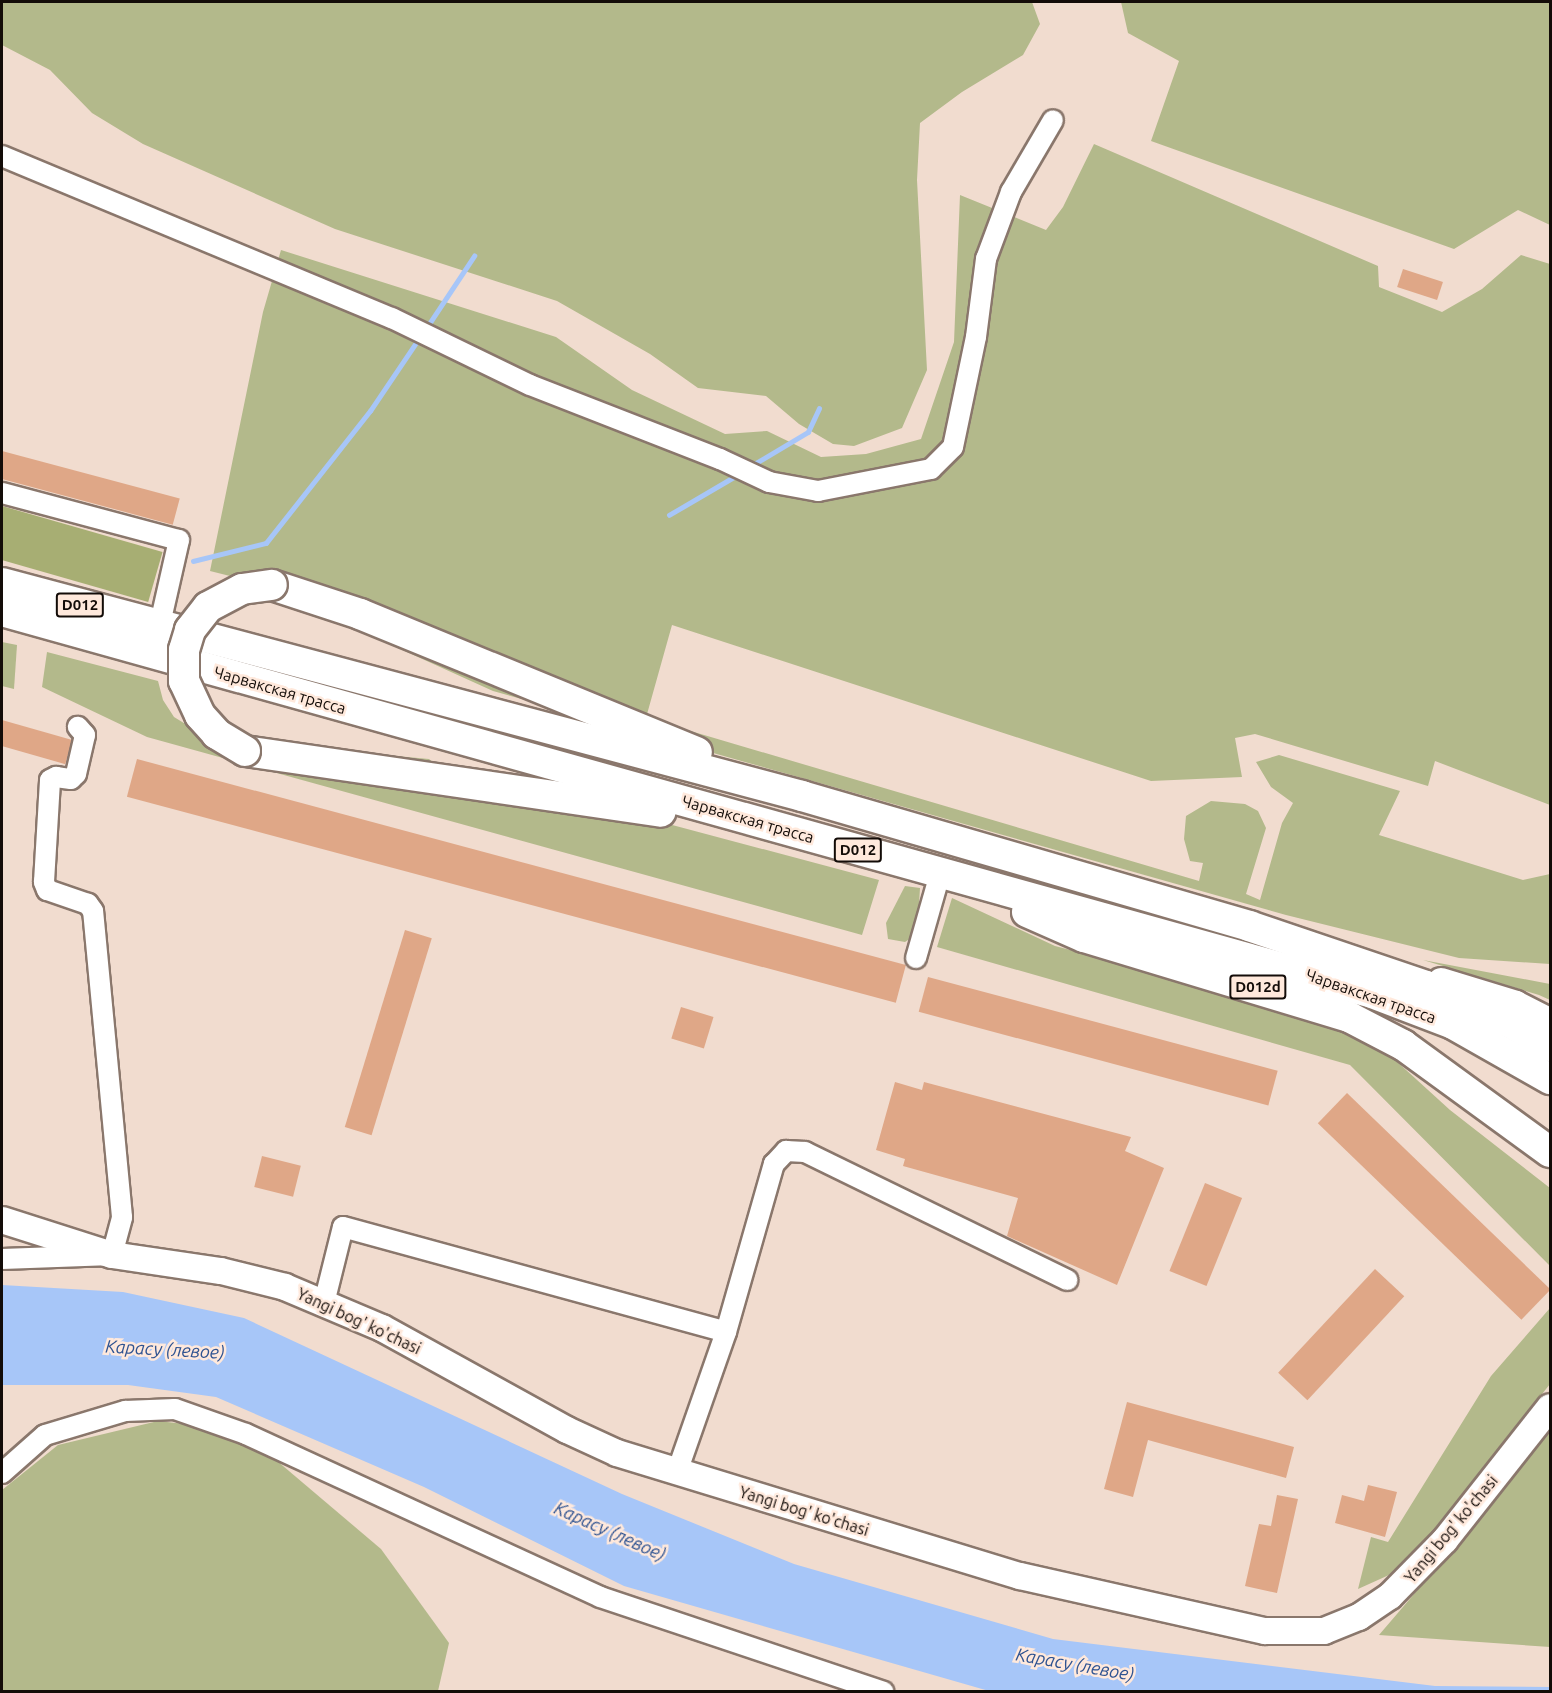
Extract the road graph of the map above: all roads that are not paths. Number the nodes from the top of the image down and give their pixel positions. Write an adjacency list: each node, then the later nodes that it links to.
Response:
1 (1053, 120): 2 (street)
2 (2, 156)
3 (2, 493): 6 (street)
4 (2, 583): 6 (highway, Чарвакская трасса / D012)
5 (2, 611): 9 (highway, Чарвакская трасса / D012)
6 (159, 628): 8 (highway, Чарвакская трасса / D012)
7 (78, 727): 18 (street)
8 (802, 796): 9 (highway, bridge); 11 (highway, Чарвакская трасса / D012)
9 (793, 832): 10 (highway, Чарвакская трасса / D012)
10 (940, 874): 12 (street); 15 (highway, Чарвакская трасса / D012); 16 (highway, D012d)
11 (1249, 926): 13 (main road); 14 (highway, Чарвакская трасса / D012)
12 (916, 957)
13 (1551, 1021)
14 (1551, 1046)
15 (1551, 1079)
16 (1551, 1152)
17 (2, 1220): 18 (main road, Yangi bog' ko'chasi)
18 (112, 1255): 19 (street); 21 (main road, Yangi bog' ko'chasi)
19 (2, 1259)
20 (1068, 1280): 22 (street)
21 (324, 1303): 22 (street); 24 (main road, Yangi bog' ko'chasi)
22 (726, 1332): 24 (street)
23 (1551, 1407): 24 (main road, Yangi bog' ko'chasi)
24 (677, 1472)
25 (2, 1473): 26 (street)
26 (884, 1692)

